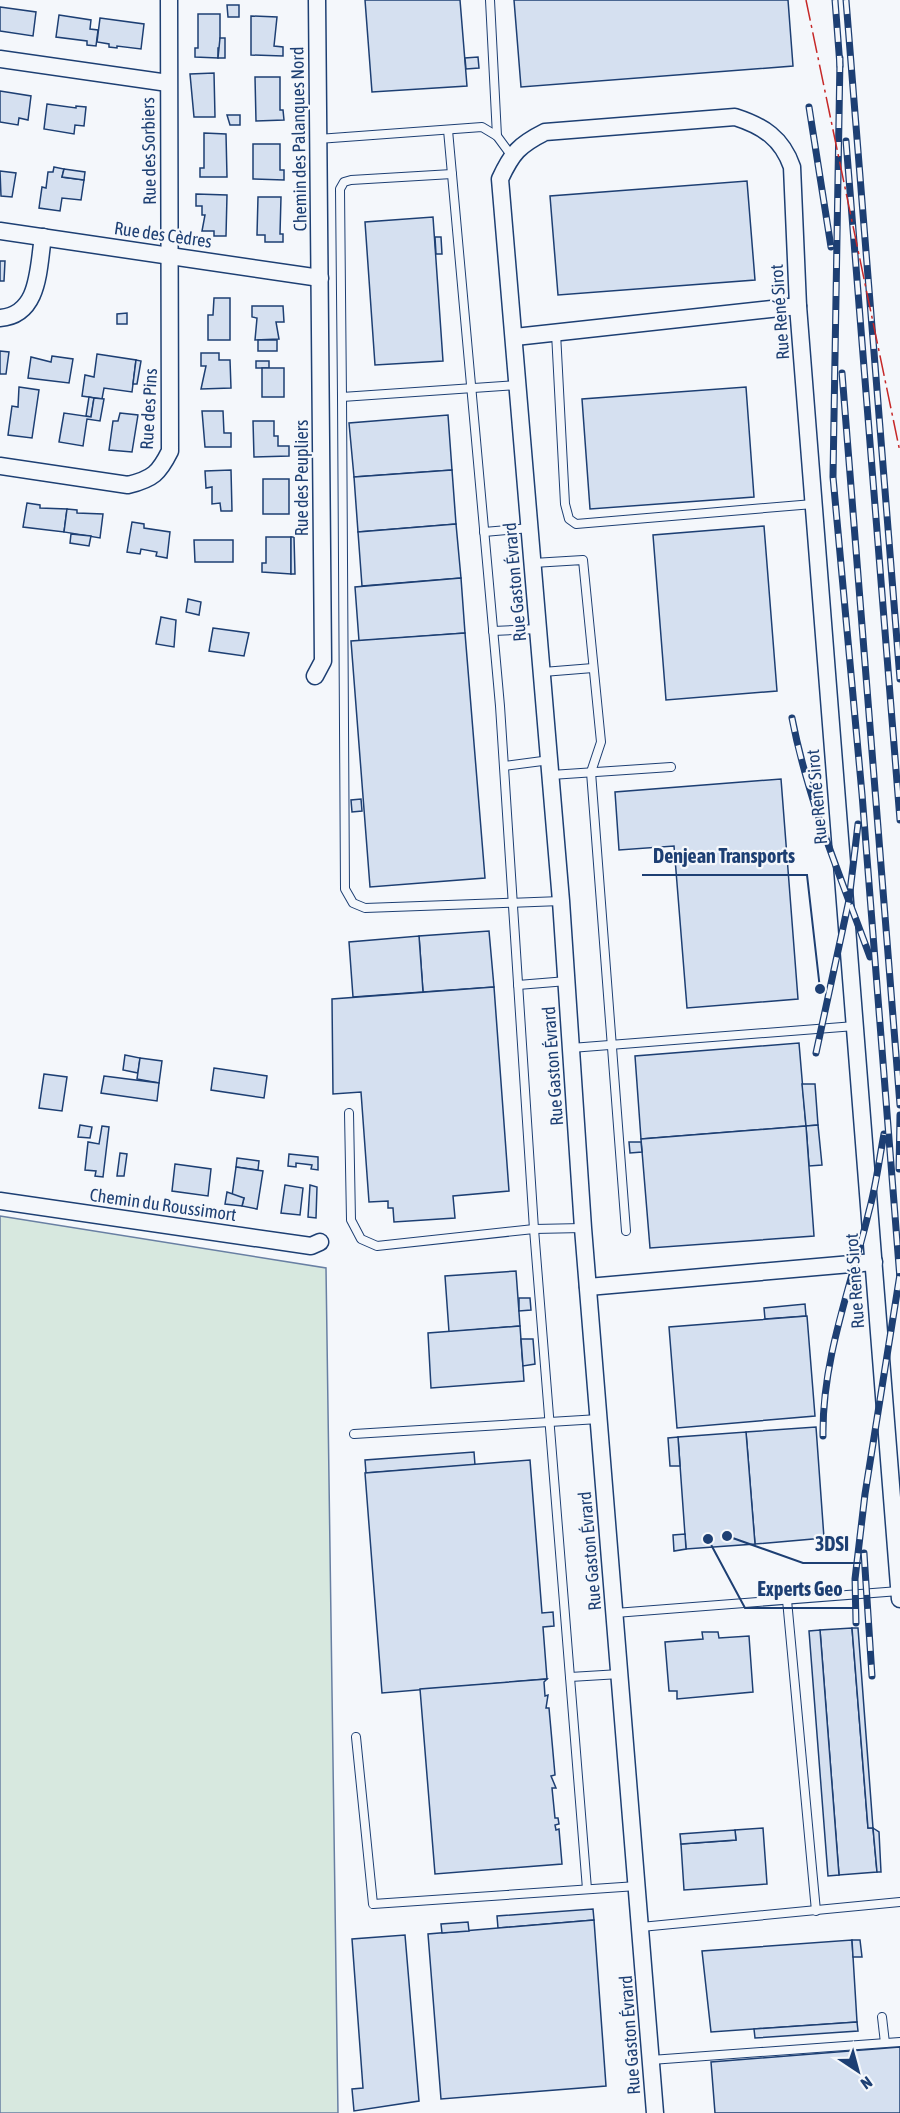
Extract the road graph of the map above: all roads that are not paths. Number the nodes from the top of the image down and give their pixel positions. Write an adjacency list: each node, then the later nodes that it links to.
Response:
1 (169, 0): 5 (street, Rue des Sorbiers)
2 (317, 0): 8 (street, Chemin des Palanques Nord)
3 (490, 0): 7 (lane)
4 (0, 59): 5 (street, Rue des Sorbiers)
5 (168, 83): 13 (street, Rue des Sorbiers)
6 (448, 130): 7 (lane); 8 (lane); 10 (lane)
7 (497, 136): 9 (lane)
8 (318, 139): 14 (street, Chemin des Palanques Nord)
9 (511, 155): 15 (street, Rue René Sirot); 18 (street, Rue Gaston Évrard)
10 (452, 174): 20 (lane); 21 (lane)
11 (0, 231): 12 (street, Rue des Cèdres)
12 (43, 237): 13 (street, Rue des Cèdres); 16 (street)
13 (171, 255): 14 (street, Rue des Cèdres); 22 (street, Rue des Pins)
14 (320, 278): 31 (street, Rue des Peupliers)
15 (798, 306): 17 (street); 23 (street, Rue René Sirot)
16 (0, 318)
17 (556, 333): 18 (street); 23 (lane)
18 (515, 337): 19 (street, Rue Gaston Évrard)
19 (519, 386): 20 (lane); 24 (street, Rue Gaston Évrard)
20 (472, 389): 21 (lane); 25 (lane)
21 (342, 397): 37 (lane)
22 (0, 466)
23 (813, 504): 40 (street, Rue René Sirot)
24 (530, 528): 25 (lane); 26 (street, Rue Gaston Évrard)
25 (484, 532): 28 (lane)
26 (533, 563): 27 (street, Rue Gaston Évrard); 29 (lane)
27 (539, 629): 28 (lane); 30 (street, Rue Gaston Évrard)
28 (493, 631): 32 (lane)
29 (593, 668): 30 (lane); 35 (lane)
30 (543, 672): 34 (street, Rue Gaston Évrard)
31 (315, 676)
32 (504, 766): 34 (lane); 37 (lane)
33 (670, 767): 35 (lane)
34 (550, 768): 35 (lane); 36 (street, Rue Gaston Évrard)
35 (591, 772): 41 (lane)
36 (561, 901): 37 (lane); 38 (street, Rue Gaston Évrard)
37 (513, 902): 39 (lane)
38 (567, 981): 39 (lane); 42 (street, Rue Gaston Évrard)
39 (518, 985): 46 (lane)
40 (855, 1026): 41 (lane); 49 (street, Rue René Sirot)
41 (612, 1044): 42 (lane); 47 (lane)
42 (571, 1048): 45 (street, Rue Gaston Évrard)
43 (349, 1113): 46 (lane)
44 (0, 1201): 48 (street, Chemin du Roussimort)
45 (583, 1228): 46 (lane); 50 (street, Rue Gaston Évrard)
46 (534, 1229): 52 (lane)
47 (626, 1231)
48 (320, 1242)
49 (874, 1262): 50 (street); 54 (street, Rue René Sirot)
50 (588, 1287): 51 (street, Rue Gaston Évrard)
51 (599, 1419): 52 (lane); 57 (street, Rue Gaston Évrard)
52 (551, 1422): 53 (lane); 59 (lane)
53 (354, 1434)
54 (899, 1591): 55 (street, Rue René Sirot); 56 (lane)
55 (900, 1599)
56 (786, 1600): 57 (lane); 64 (lane)
57 (615, 1613): 58 (street, Rue Gaston Évrard)
58 (620, 1674): 59 (lane); 61 (street, Rue Gaston Évrard)
59 (570, 1677): 62 (lane)
60 (356, 1737): 62 (lane)
61 (638, 1886): 62 (lane); 65 (street, Rue Gaston Évrard)
62 (587, 1889)
63 (900, 1902): 64 (lane)
64 (816, 1911): 65 (lane)
65 (641, 1927): 69 (street, Rue Gaston Évrard)
66 (882, 2017): 68 (lane)
67 (900, 2042): 68 (lane)
68 (885, 2043): 69 (lane)
69 (651, 2060): 70 (street, Rue Gaston Évrard)
70 (651, 2113)

